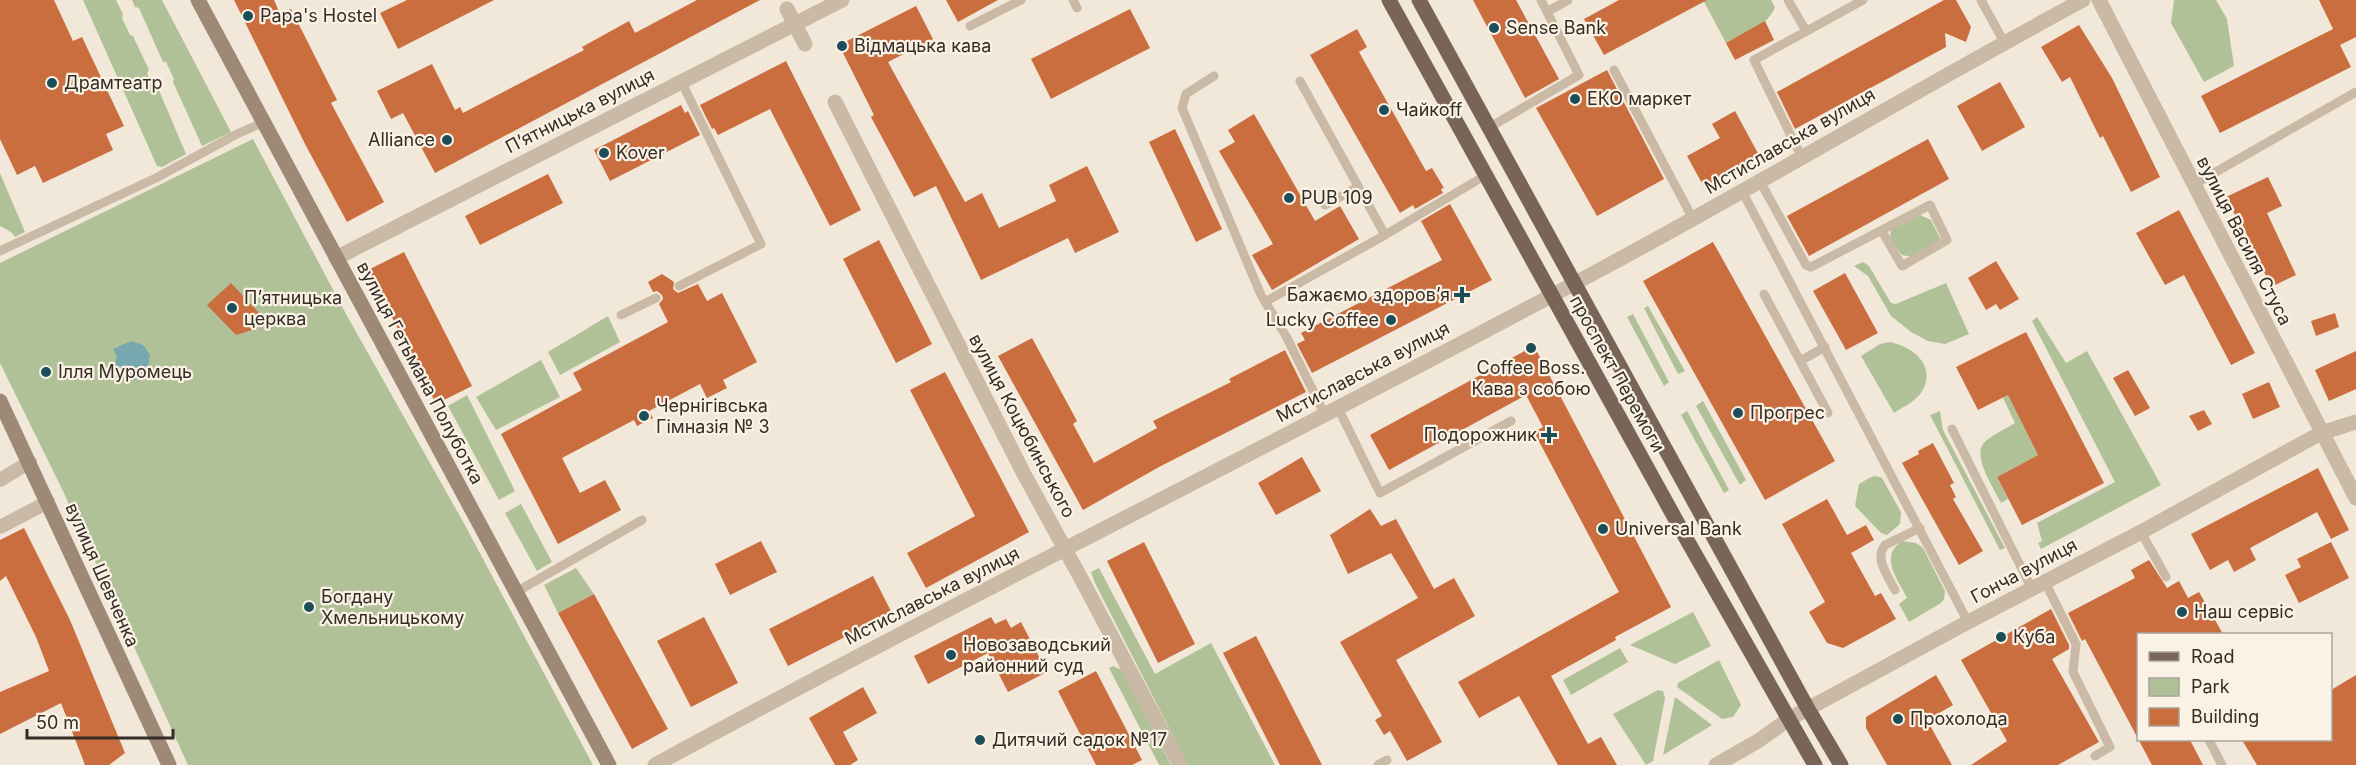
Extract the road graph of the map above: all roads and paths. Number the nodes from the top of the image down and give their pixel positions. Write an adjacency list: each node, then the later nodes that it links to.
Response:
1 (198, 0): 26 (main road, вулиця Гетьмана Полуботка)
2 (842, 0): 15 (street, Пʼятницька вулиця)
3 (1021, 0): 16 (lane)
4 (1389, 0): 29 (main road, проспект Перемоги)
5 (1419, 0): 27 (main road, проспект Перемоги)
6 (1540, 0): 14 (lane)
7 (1568, 0): 14 (lane)
8 (1788, 0): 17 (lane)
9 (1863, 0): 17 (lane)
10 (1982, 0): 18 (lane)
11 (2083, 0): 18 (street, Мстиславська вулиця)
12 (2099, 0): 31 (street, вулиця Василя Стуса)
13 (787, 9): 15 (street)
14 (1547, 12): 27 (lane)
15 (795, 23): 19 (street); 22 (street, Пʼятницька вулиця)
16 (970, 26)
17 (1806, 31): 28 (lane)
18 (2004, 42): 28 (street, Мстиславська вулиця)
19 (806, 44)
20 (1614, 70): 35 (lane)
21 (1214, 76): 45 (lane)
22 (681, 81): 39 (street, Пʼятницька вулиця); 41 (lane)
23 (1300, 81): 32 (lane)
24 (2356, 92): 31 (lane)
25 (835, 102): 64 (street, вулиця Коцюбинського)
26 (264, 123): 38 (lane); 39 (main road, вулиця Гетьмана Полуботка)
27 (1490, 127): 40 (main road, проспект Перемоги)
28 (1802, 158): 30 (street, Мстиславська вулиця)
29 (1486, 176): 37 (lane); 43 (main road, проспект Перемоги)
30 (1760, 181): 33 (street, Мстиславська вулиця); 36 (lane)
31 (2193, 185): 55 (street, вулиця Василя Стуса)
32 (1358, 187): 34 (lane); 37 (lane)
33 (1742, 191): 35 (street, Мстиславська вулиця); 47 (lane)
34 (1325, 205)
35 (1693, 219): 40 (street, Мстиславська вулиця)
36 (1882, 231): 36 (lane)
37 (1385, 236): 45 (lane)
38 (0, 251)
39 (336, 258): 68 (main road, вулиця Гетьмана Полуботка)
40 (1575, 283): 43 (street, Мстиславська вулиця); 70 (main road, проспект Перемоги)
41 (679, 286)
42 (1764, 294): 48 (lane)
43 (1551, 295): 50 (street, Мстиславська вулиця); 71 (main road, проспект Перемоги)
44 (656, 298): 46 (lane)
45 (1265, 302): 50 (lane)
46 (621, 315)
47 (1825, 347): 48 (lane); 62 (lane)
48 (1800, 361): 51 (lane)
49 (0, 401): 56 (main road, вулиця Шевченка)
50 (1331, 411): 52 (lane); 64 (street, Мстиславська вулиця)
51 (1827, 413)
52 (1511, 421)
53 (2356, 422): 55 (street, Гонча вулиця)
54 (1952, 429): 66 (lane)
55 (2321, 433): 58 (street, вулиця Василя Стуса); 63 (street, Гонча вулиця)
56 (30, 462): 57 (street); 59 (main road, вулиця Шевченка)
57 (0, 480)
58 (2356, 498)
59 (48, 502): 61 (street); 74 (main road, вулиця Шевченка)
60 (642, 520): 68 (lane)
61 (0, 527)
62 (1920, 528): 67 (lane); 69 (lane)
63 (2141, 532): 65 (lane); 66 (street, Гонча вулиця)
64 (1065, 549): 76 (street, Мстиславська вулиця); 77 (street, вулиця Коцюбинського)
65 (2166, 577)
66 (2039, 586): 69 (street, Гонча вулиця); 73 (lane)
67 (1894, 590)
68 (516, 592): 75 (main road, вулиця Гетьмана Полуботка)
69 (1968, 622): 70 (street, Гонча вулиця)
70 (1808, 709): 71 (street, Гонча вулиця); 80 (main road, проспект Перемоги)
71 (1788, 719): 78 (street, Гонча вулиця); 79 (main road, проспект Перемоги)
72 (2210, 741): 81 (lane)
73 (2095, 756)
74 (169, 765)
75 (609, 765)
76 (655, 765)
77 (1180, 765)
78 (1716, 765)
79 (1815, 765)
80 (1841, 765)
81 (2222, 765)

